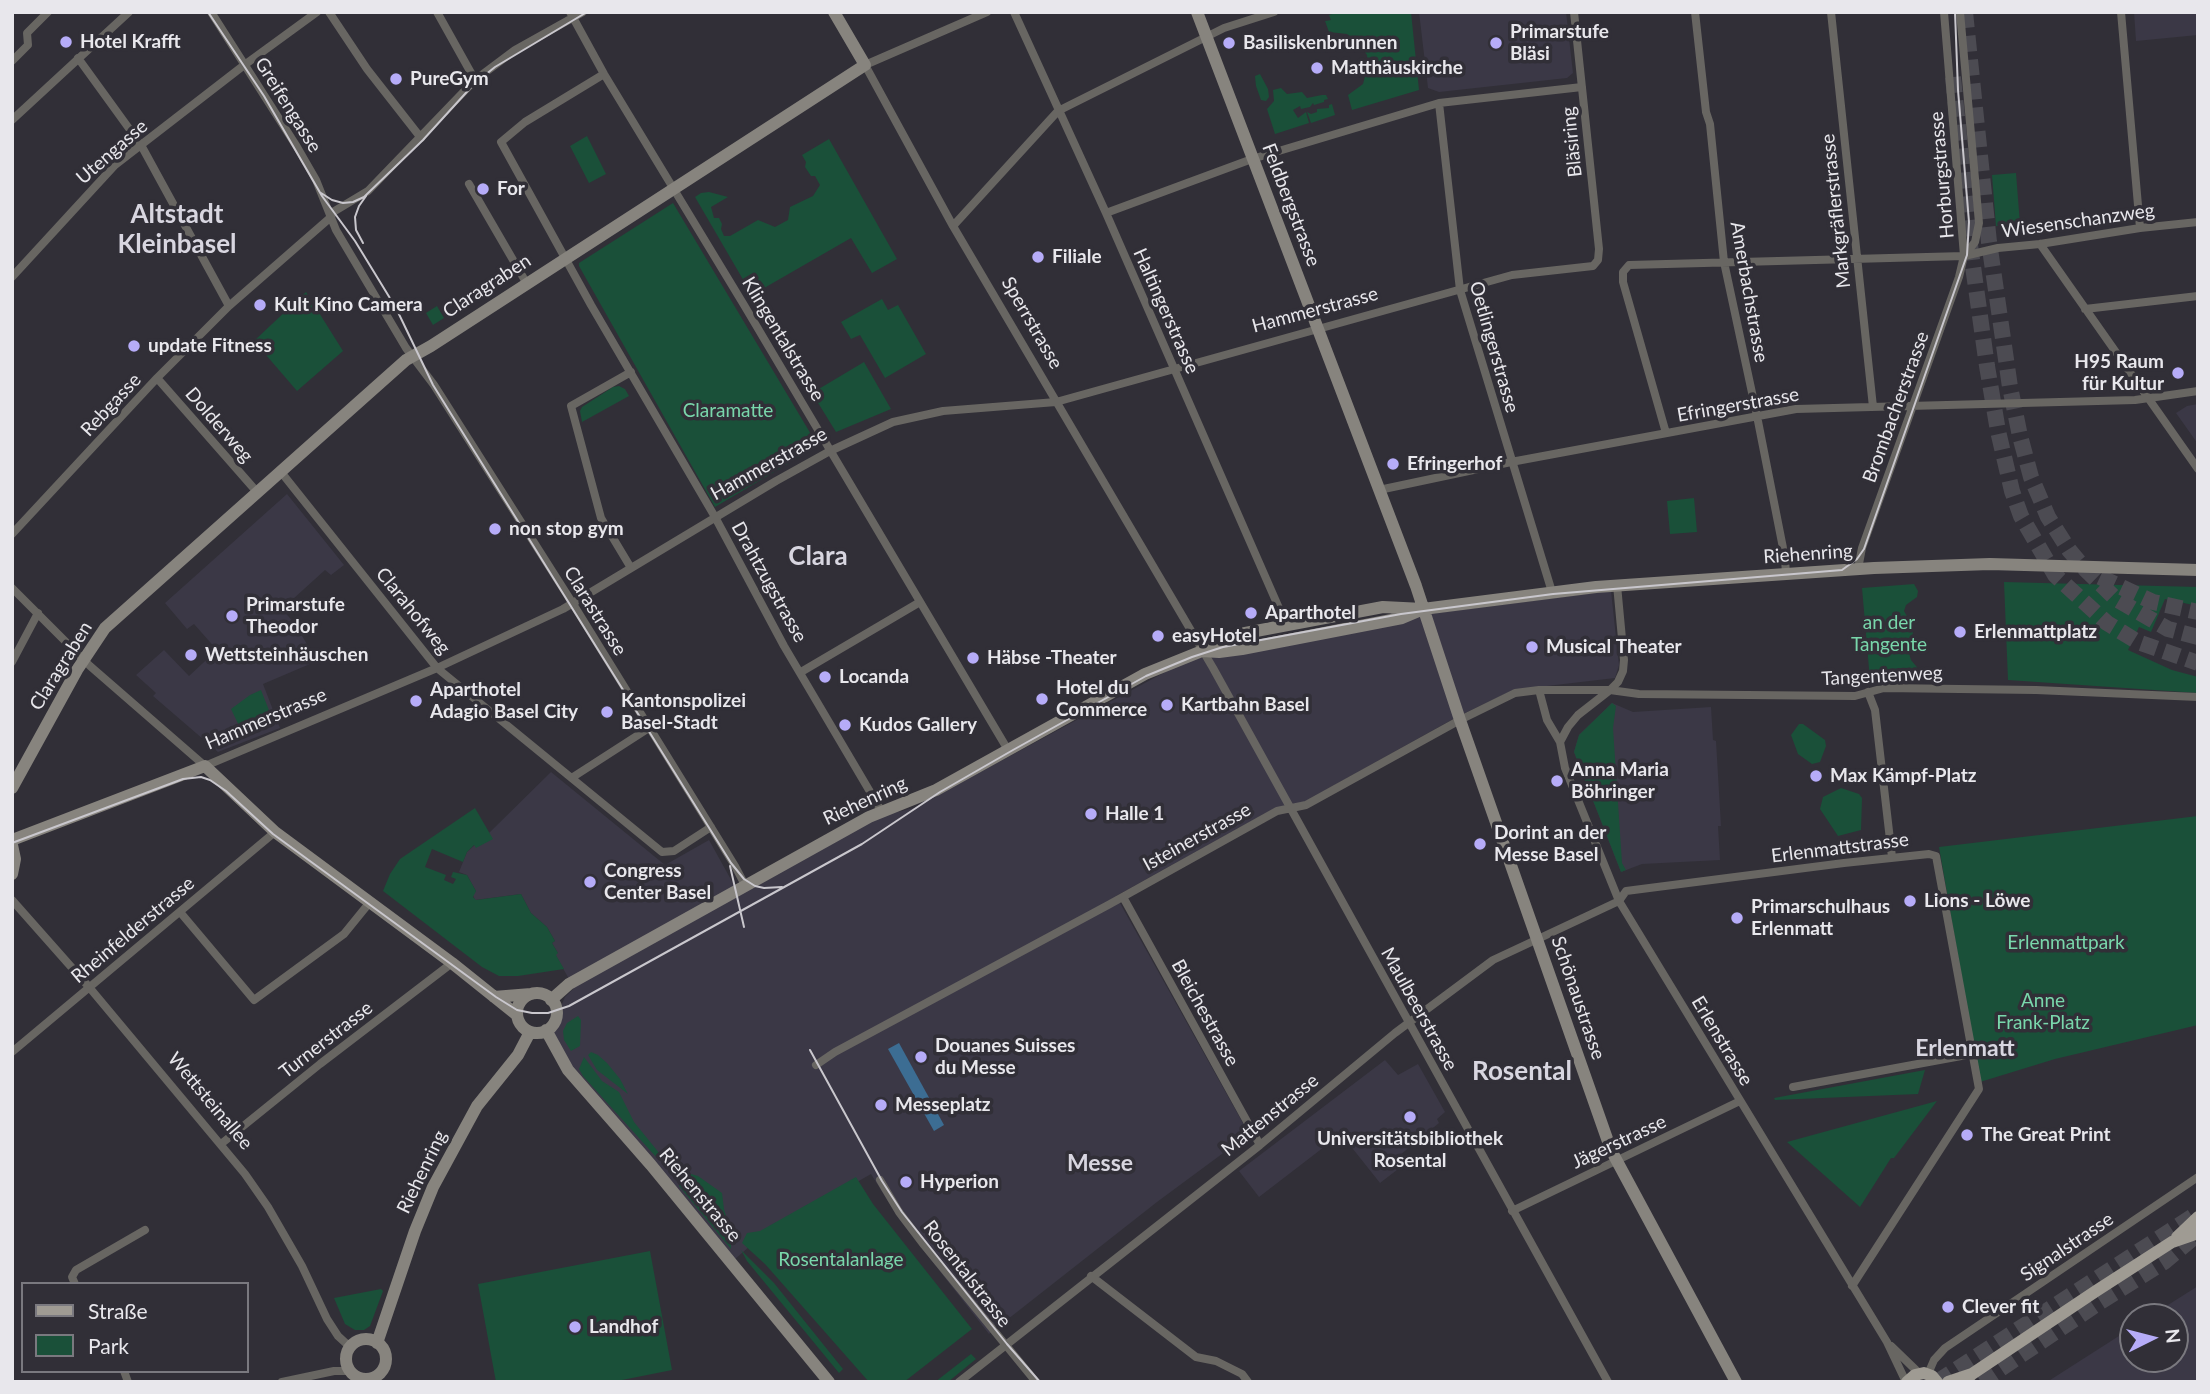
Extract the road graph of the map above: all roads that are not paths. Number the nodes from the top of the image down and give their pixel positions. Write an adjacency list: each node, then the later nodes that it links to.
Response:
1 (48, 12): 22 (street)
2 (211, 12): 23 (street, Greifengasse)
3 (317, 12): 23 (street, Utengasse)
4 (329, 12): 31 (street)
5 (437, 12): 26 (street)
6 (583, 12): 19 (street, Rebgasse)
7 (834, 12): 24 (main road, Sperrstrasse)
8 (987, 12): 24 (street, Claragraben)
9 (1014, 12): 29 (street, Haltingerstrasse)
10 (1197, 12): 20 (main road, Feldbergstrasse)
11 (1274, 12): 20 (street)
12 (1574, 12): 27 (street, Bläsiring)
13 (1695, 12): 45 (street, Amerbachstrasse)
14 (1831, 12): 44 (street, Markgräflerstrasse)
15 (1944, 12): 42 (street, Horburgstrasse)
16 (1960, 12): 42 (street, Horburgstrasse)
17 (2121, 12): 40 (street)
18 (127, 13): 21 (street)
19 (571, 15): 25 (street, Klingentalstrasse); 26 (street, Rebgasse)
20 (1206, 37): 29 (street); 33 (main road, Feldbergstrasse)
21 (78, 58): 30 (street); 32 (street)
22 (12, 61)
23 (245, 64): 32 (street, Utengasse); 37 (street, Greifengasse)
24 (865, 65): 35 (main road, Claragraben); 39 (street, Sperrstrasse)
25 (604, 74): 35 (street, Klingentalstrasse); 43 (street, Drahtzugstrasse)
26 (475, 80): 31 (street, Rebgasse)
27 (1582, 87): 28 (street); 46 (street, Bläsiring)
28 (1439, 103): 33 (street); 49 (street, Oetlingerstrasse)
29 (1058, 111): 36 (street, Haltingerstrasse); 39 (street)
30 (12, 120)
31 (421, 138): 37 (street, Rebgasse)
32 (141, 145): 47 (street, Utengasse); 51 (street)
33 (1252, 159): 36 (street); 53 (main road, Feldbergstrasse)
34 (469, 184): 48 (street)
35 (673, 189): 43 (main road, Claragraben); 65 (street, Klingentalstrasse)
36 (1106, 213): 55 (street, Haltingerstrasse)
37 (331, 217): 51 (street, Rebgasse); 54 (street, Greifengasse)
38 (2198, 222): 40 (street, Wiesenschanzweg)
39 (953, 226): 60 (street, Sperrstrasse)
40 (2140, 228): 41 (street, Wiesenschanzweg)
41 (2040, 244): 42 (street, Wiesenschanzweg); 52 (street)
42 (1964, 256): 44 (street); 61 (street, Brombacherstrasse)
43 (565, 258): 48 (main road, Claragraben); 56 (street, Drahtzugstrasse)
44 (1856, 259): 45 (street); 62 (street, Markgräflerstrasse)
45 (1724, 262): 63 (street, Amerbachstrasse); 64 (street)
46 (1593, 266): 49 (street, Hammerstrasse)
47 (12, 277)
48 (527, 284): 54 (main road, Claragraben)
49 (1460, 290): 53 (street, Hammerstrasse); 66 (street, Oetlingerstrasse)
50 (2198, 296): 52 (street)
51 (229, 306): 57 (street, Rebgasse)
52 (2085, 309): 59 (street)
53 (1317, 329): 55 (street, Hammerstrasse); 69 (main road, Feldbergstrasse)
54 (412, 356): 68 (main road, Claragraben); 81 (street, Clarastrasse)
55 (1174, 368): 60 (street, Hammerstrasse); 84 (street, Haltingerstrasse)
56 (631, 372): 71 (street, Drahtzugstrasse); 73 (street)
57 (157, 378): 70 (street, Dolderweg); 72 (street, Rebgasse)
58 (2198, 391): 59 (street, Efringerstrasse)
59 (2149, 397): 61 (street, Efringerstrasse); 67 (street)
60 (1056, 402): 65 (street, Hammerstrasse); 85 (street, Sperrstrasse)
61 (1913, 406): 62 (street, Efringerstrasse); 74 (street, Brombacherstrasse)
62 (1873, 407): 63 (street, Efringerstrasse)
63 (1757, 416): 64 (street, Efringerstrasse); 76 (street, Amerbachstrasse)
64 (1666, 433): 66 (street, Efringerstrasse)
65 (830, 451): 71 (street, Hammerstrasse); 80 (street, Klingentalstrasse)
66 (1511, 462): 69 (street, Efringerstrasse); 79 (street, Oetlingerstrasse)
67 (2198, 469)
68 (281, 472): 70 (main road, Claragraben); 88 (street, Clarahofweg)
69 (1379, 490): 82 (main road, Feldbergstrasse)
70 (257, 492): 86 (main road, Claragraben)
71 (715, 517): 73 (street, Hammerstrasse); 89 (street, Drahtzugstrasse)
72 (12, 534)
73 (631, 568): 81 (street, Hammerstrasse)
74 (1858, 569): 75 (main road, Riehenring); 76 (main road, Riehenring)
75 (2198, 570)
76 (1786, 575): 77 (main road, Riehenring)
77 (1617, 585): 79 (main road, Riehenring); 91 (street)
78 (12, 588): 83 (street)
79 (1552, 592): 82 (main road, Riehenring)
80 (920, 602): 89 (street); 97 (street, Klingentalstrasse)
81 (573, 604): 88 (street, Hammerstrasse); 95 (street, Clarastrasse)
82 (1423, 609): 84 (main road, Riehenring); 85 (main road, Riehenring); 94 (main road, Schönaustrasse)
83 (38, 613): 86 (street); 87 (street)
84 (1286, 624): 85 (main road, Riehenring)
85 (1202, 651): 97 (main road, Riehenring); 101 (street, Maulbeerstrasse)
86 (83, 659): 98 (street); 100 (main road, Claragraben)
87 (12, 662)
88 (438, 668): 98 (street, Hammerstrasse); 99 (street, Clarahofweg)
89 (801, 672): 102 (street, Drahtzugstrasse)
90 (1539, 690): 91 (street, Isteinerstrasse); 94 (street, Isteinerstrasse); 96 (street, Erlenstrasse)
91 (1610, 690): 92 (street, Tangentenweg); 96 (street)
92 (1868, 692): 93 (street, Tangentenweg); 106 (street)
93 (2198, 696)
94 (1460, 720): 101 (street, Isteinerstrasse); 114 (main road, Schönaustrasse)
95 (649, 728): 99 (street); 103 (street, Clarastrasse)
96 (1560, 742): 112 (street, Erlenstrasse)
97 (1008, 750): 102 (main road, Riehenring)
98 (205, 765): 104 (main road); 105 (main road, Hammerstrasse)
99 (573, 777): 103 (street, Clarahofweg)
100 (12, 788)
101 (1291, 808): 109 (street, Isteinerstrasse); 121 (street, Maulbeerstrasse)
102 (882, 812): 108 (main road, Riehenring)
103 (711, 827): 108 (street, Clarastrasse)
104 (275, 832): 111 (main road); 113 (street, Rheinfelderstrasse)
105 (12, 842): 107 (main road)
106 (1892, 857): 112 (street, Erlenmattstrasse); 125 (street, Erlenmattstrasse)
107 (12, 874)
108 (746, 887): 119 (main road, Riehenring)
109 (1122, 897): 126 (street, Isteinerstrasse); 130 (street, Bleichestrasse)
110 (12, 900): 116 (street, Wettsteinallee)
111 (370, 901): 113 (street); 115 (main road)
112 (1619, 901): 114 (street, Mattenstrasse); 128 (street, Erlenstrasse)
113 (180, 912): 116 (street, Rheinfelderstrasse)
114 (1538, 940): 121 (street, Mattenstrasse); 131 (main road, Schönaustrasse)
115 (452, 963): 118 (main road); 129 (street, Turnerstrasse)
116 (89, 987): 124 (street, Rheinfelderstrasse); 129 (street, Wettsteinallee)
117 (531, 994): 118 (main road); 119 (main road); 120 (main road)
118 (494, 997): 120 (main road)
119 (551, 1000): 122 (main road)
120 (517, 1015): 123 (main road)
121 (1408, 1023): 130 (street, Mattenstrasse); 134 (street, Maulbeerstrasse)
122 (546, 1030): 123 (main road); 151 (main road, Riehenstrasse)
123 (530, 1032): 143 (main road, Riehenring)
124 (12, 1052)
125 (1972, 1054): 127 (street); 141 (street, Erlenmattstrasse)
126 (816, 1065)
127 (1793, 1087)
128 (1741, 1101): 131 (street, Jägerstrasse); 141 (street, Erlenstrasse)
129 (221, 1144): 145 (street, Wettsteinallee)
130 (1260, 1144): 139 (street, Mattenstrasse)
131 (1615, 1161): 134 (street, Jägerstrasse); 156 (main road, Schönaustrasse)
132 (2198, 1177): 146 (street, Signalstrasse)
133 (880, 1180): 144 (street, Rosentalstrasse)
134 (1512, 1211): 155 (street, Maulbeerstrasse)
135 (2198, 1217): 138 (main road)
136 (145, 1230): 140 (street)
137 (2198, 1233): 138 (main road)
138 (2172, 1242): 148 (main road)
139 (1091, 1276): 144 (street, Mattenstrasse); 154 (street)
140 (73, 1280)
141 (1853, 1286): 142 (street, Erlenstrasse)
142 (1887, 1342): 146 (street, Erlenstrasse); 157 (street, Erlenstrasse)
143 (377, 1343): 145 (main road); 149 (main road)
144 (1005, 1346): 152 (street, Mattenstrasse); 153 (street, Rosentalstrasse)
145 (350, 1347): 147 (main road)
146 (1928, 1376): 157 (main road)
147 (354, 1377): 149 (main road); 150 (street)
148 (1968, 1378): 158 (main road)
149 (375, 1380)
150 (282, 1382)
151 (830, 1382)
152 (959, 1382)
153 (1036, 1382)
154 (1248, 1382)
155 (1608, 1382)
156 (1736, 1382)
157 (1907, 1382)
158 (1948, 1382)

